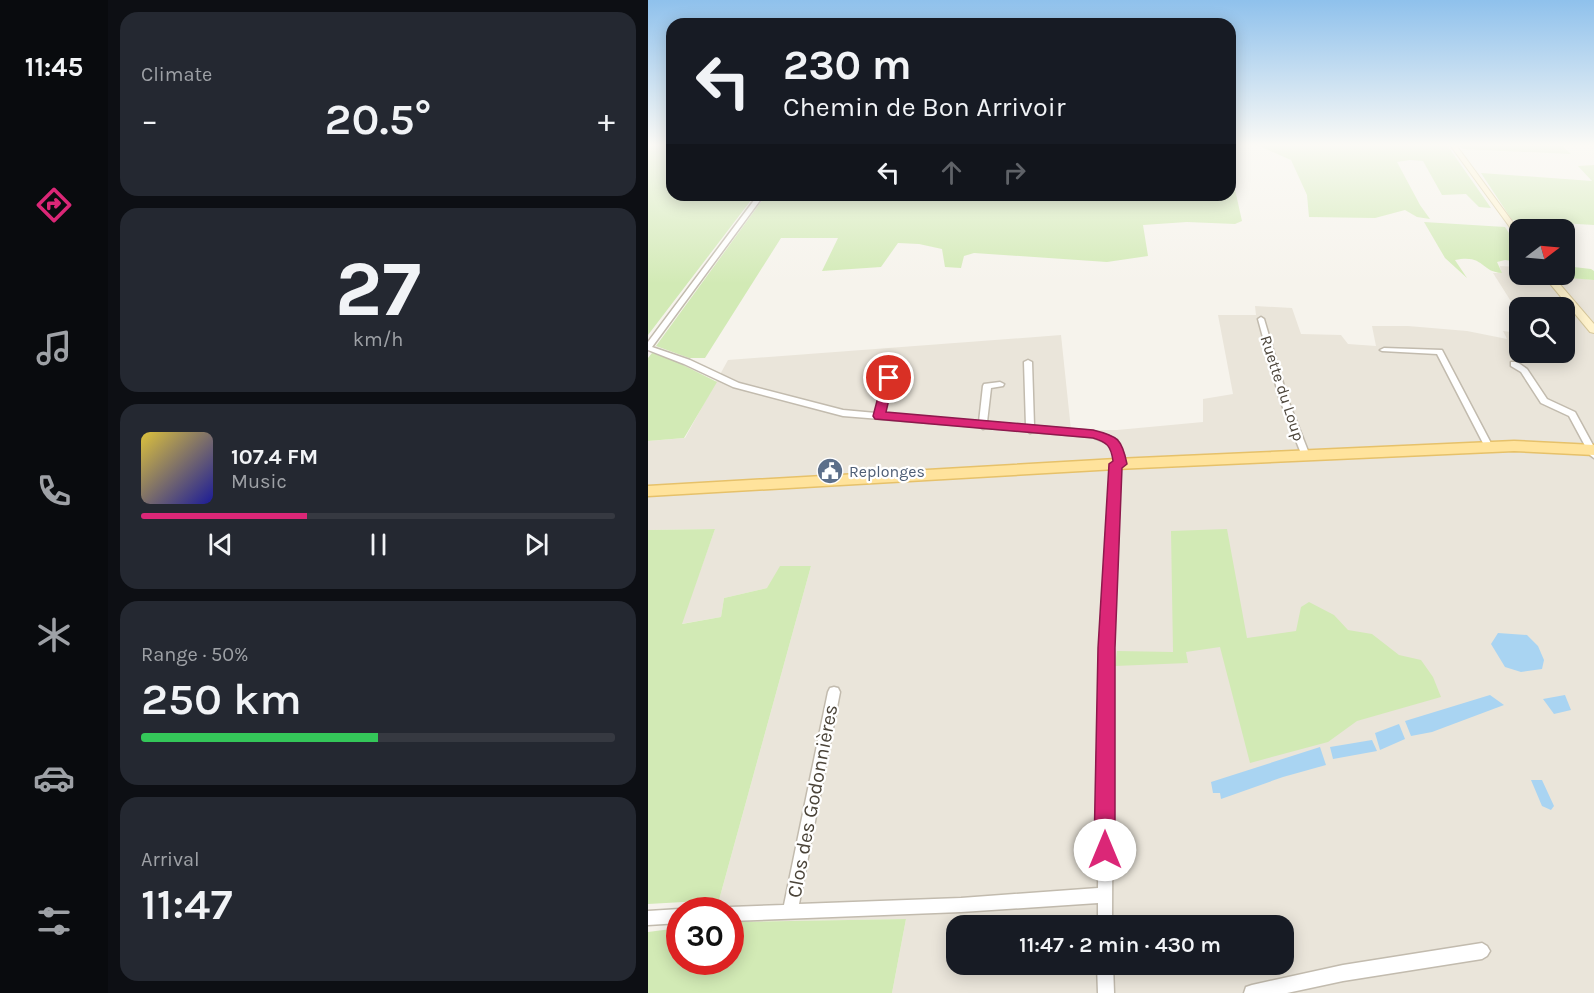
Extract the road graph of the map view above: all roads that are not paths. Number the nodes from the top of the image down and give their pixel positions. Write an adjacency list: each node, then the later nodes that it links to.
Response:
1 (1486, 191): 3 (street)
2 (757, 201): 7 (street)
3 (1509, 224)
4 (1555, 285): 6 (street)
5 (1261, 319): 18 (street, Ruette du Loup)
6 (1594, 330)
7 (648, 347): 13 (street)
8 (1384, 350): 16 (street)
9 (1028, 362): 15 (street)
10 (1514, 364): 17 (street)
11 (889, 378): 13 (street)
12 (1000, 384): 14 (street)
13 (879, 416): 14 (street)
14 (983, 426): 15 (street)
15 (1030, 430): 19 (street)
16 (1489, 447): 17 (main road); 18 (main road)
17 (1593, 452)
18 (1306, 456): 19 (main road)
19 (1118, 464): 20 (main road); 22 (street)
20 (648, 491)
21 (834, 692): 23 (street, Clos des Godonnières)
22 (1104, 896): 23 (street); 25 (street)
23 (790, 911): 24 (street)
24 (744, 913)
25 (1105, 915)
26 (666, 917): 27 (street)
27 (648, 918)
28 (1482, 951): 31 (street)
29 (1106, 975): 30 (street)
30 (1106, 993)
31 (1252, 993)

